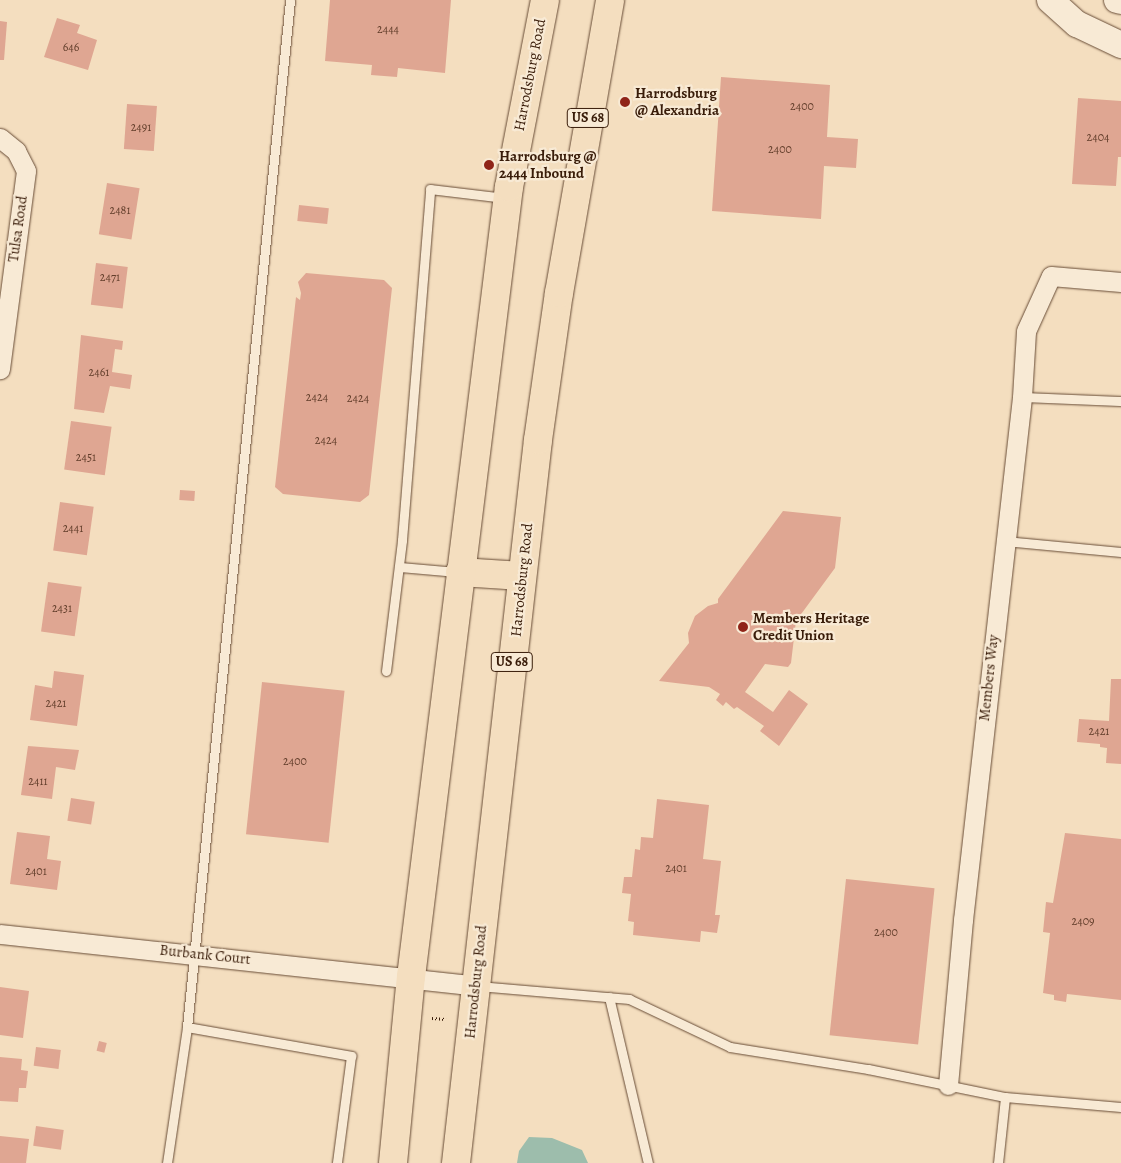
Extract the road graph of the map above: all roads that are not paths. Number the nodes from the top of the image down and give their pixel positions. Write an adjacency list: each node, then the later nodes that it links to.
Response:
1 (290, 0): 21 (lane)
2 (610, 0): 18 (main road, Harrodsburg Road / US 68)
3 (1050, 0): 7 (street)
4 (1117, 0): 5 (street)
5 (1121, 1)
6 (540, 4): 9 (main road, Harrodsburg Road)
7 (1121, 45)
8 (0, 138): 11 (street, Tulsa Road)
9 (508, 199): 16 (lane); 17 (main road, Harrodsburg Road)
10 (1121, 282): 12 (street, Members Way)
11 (0, 369)
12 (1022, 397): 13 (lane); 14 (street, Members Way)
13 (1121, 401)
14 (1004, 541): 15 (lane); 26 (street, Members Way)
15 (1121, 552)
16 (400, 567): 17 (lane); 19 (lane)
17 (460, 572): 18 (main road); 22 (main road, Harrodsburg Road)
18 (522, 576): 23 (main road, Harrodsburg Road / US 68)
19 (386, 671)
20 (0, 934): 21 (street, Burbank Court)
21 (193, 954): 22 (street, Burbank Court); 25 (lane)
22 (410, 977): 23 (street, Burbank Court); 31 (main road, Harrodsburg Road)
23 (476, 986): 24 (lane); 32 (main road, Harrodsburg Road / US 68)
24 (608, 997): 26 (lane); 33 (lane)
25 (187, 1027): 29 (lane); 30 (lane)
26 (948, 1085): 27 (lane)
27 (1005, 1097): 28 (lane); 34 (lane)
28 (1121, 1107)
29 (167, 1163)
30 (336, 1163)
31 (393, 1163)
32 (456, 1163)
33 (648, 1163)
34 (998, 1163)

